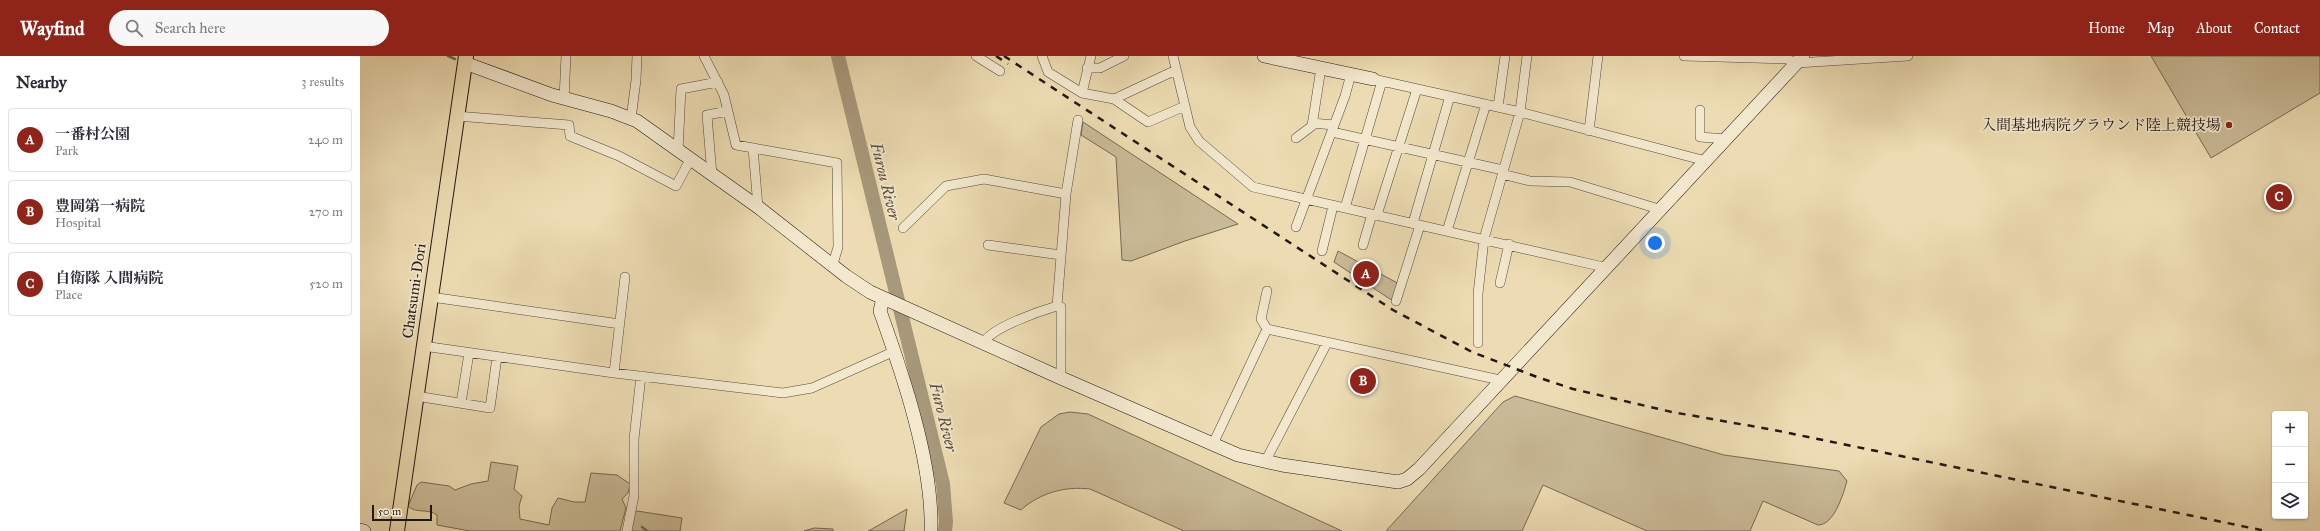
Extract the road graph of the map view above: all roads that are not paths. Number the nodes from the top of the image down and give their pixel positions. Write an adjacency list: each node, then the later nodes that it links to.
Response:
1 (566, 56): 28 (street)
2 (637, 56): 37 (street)
3 (704, 56): 24 (street)
4 (976, 56): 21 (street)
5 (1042, 56): 26 (street)
6 (1091, 56): 18 (street)
7 (1124, 56): 18 (street)
8 (1173, 56): 20 (street)
9 (1264, 56): 19 (street)
10 (1505, 56): 32 (street)
11 (1527, 56): 35 (street)
12 (1598, 56): 41 (street)
13 (1684, 56): 15 (street)
14 (1908, 56): 16 (street)
15 (1735, 57): 16 (street)
16 (1800, 59): 43 (street)
17 (465, 60): 28 (street); 36 (main road, Chatsumi-Dori)
18 (1088, 68): 26 (street)
19 (1320, 68): 22 (street); 39 (street)
20 (1176, 70): 29 (street); 31 (street)
21 (1000, 71)
22 (1350, 74): 23 (street); 40 (street)
23 (1378, 80): 25 (street); 44 (street)
24 (718, 82): 34 (street); 47 (street)
25 (1417, 89): 27 (street); 46 (street)
26 (1082, 93): 29 (street)
27 (1450, 96): 30 (street); 48 (street)
28 (564, 99): 37 (street)
29 (1114, 99): 31 (street)
30 (1486, 104): 32 (street); 51 (street)
31 (1185, 106): 55 (street)
32 (1498, 107): 35 (street)
33 (1700, 110): 43 (street)
34 (728, 111): 45 (street); 53 (street)
35 (1520, 112): 41 (street); 52 (street)
36 (456, 116): 49 (street); 76 (main road, Chatsumi-Dori)
37 (631, 119): 47 (street)
38 (1078, 120): 54 (street)
39 (1312, 123): 40 (street); 42 (street)
40 (1333, 128): 44 (street); 55 (street)
41 (1589, 131): 50 (street)
42 (1296, 138)
43 (1726, 139): 50 (street)
44 (1365, 141): 46 (street); 58 (street)
45 (753, 148): 57 (street); 71 (street)
46 (1398, 148): 48 (street); 60 (street)
47 (678, 151): 49 (street)
48 (1432, 156): 51 (street); 61 (street)
49 (690, 160): 53 (street)
50 (1706, 161): 59 (street)
51 (1468, 163): 52 (street); 64 (street)
52 (1502, 172): 59 (street); 65 (street)
53 (712, 175): 57 (street)
54 (1066, 194): 63 (street); 70 (street)
55 (1306, 200): 56 (street); 62 (street)
56 (1334, 206): 58 (street); 69 (street)
57 (758, 207): 71 (street)
58 (1346, 208): 60 (street)
59 (1662, 210): 72 (street)
60 (1375, 215): 61 (street); 68 (street)
61 (1416, 224): 64 (street); 78 (street)
62 (1296, 227)
63 (903, 228)
64 (1447, 231): 65 (street)
65 (1484, 239): 66 (street); 84 (street)
66 (1509, 244): 72 (street); 74 (street)
67 (988, 245): 70 (street)
68 (1363, 245)
69 (1322, 251)
70 (1062, 255): 79 (street)
71 (833, 264): 77 (street)
72 (1608, 268): 92 (street)
73 (625, 277): 80 (street)
74 (1500, 283)
75 (1267, 291): 81 (street)
76 (431, 298): 80 (street); 85 (main road, Chatsumi-Dori)
77 (886, 299): 82 (street); 86 (street)
78 (1396, 301)
79 (1057, 306): 82 (street); 91 (street)
80 (620, 324): 89 (street)
81 (1267, 329): 83 (street); 95 (street)
82 (984, 342): 91 (street)
83 (1327, 343): 92 (street); 96 (street)
84 (1478, 343)
85 (423, 346): 87 (street); 93 (main road, Chatsumi-Dori)
86 (895, 351): 90 (street); 101 (street)
87 (469, 353): 88 (street); 94 (street)
88 (497, 357): 89 (street); 94 (street)
89 (614, 373): 90 (street)
90 (641, 376): 100 (street)
91 (1061, 378): 95 (street)
92 (1500, 380): 96 (street)
93 (416, 396): 94 (street); 99 (main road, Chatsumi-Dori)
94 (461, 403)
95 (1213, 444): 96 (street)
96 (1265, 462)
97 (360, 530): 98 (street)
98 (364, 531)
99 (399, 531)
100 (627, 531)
101 (931, 531)

